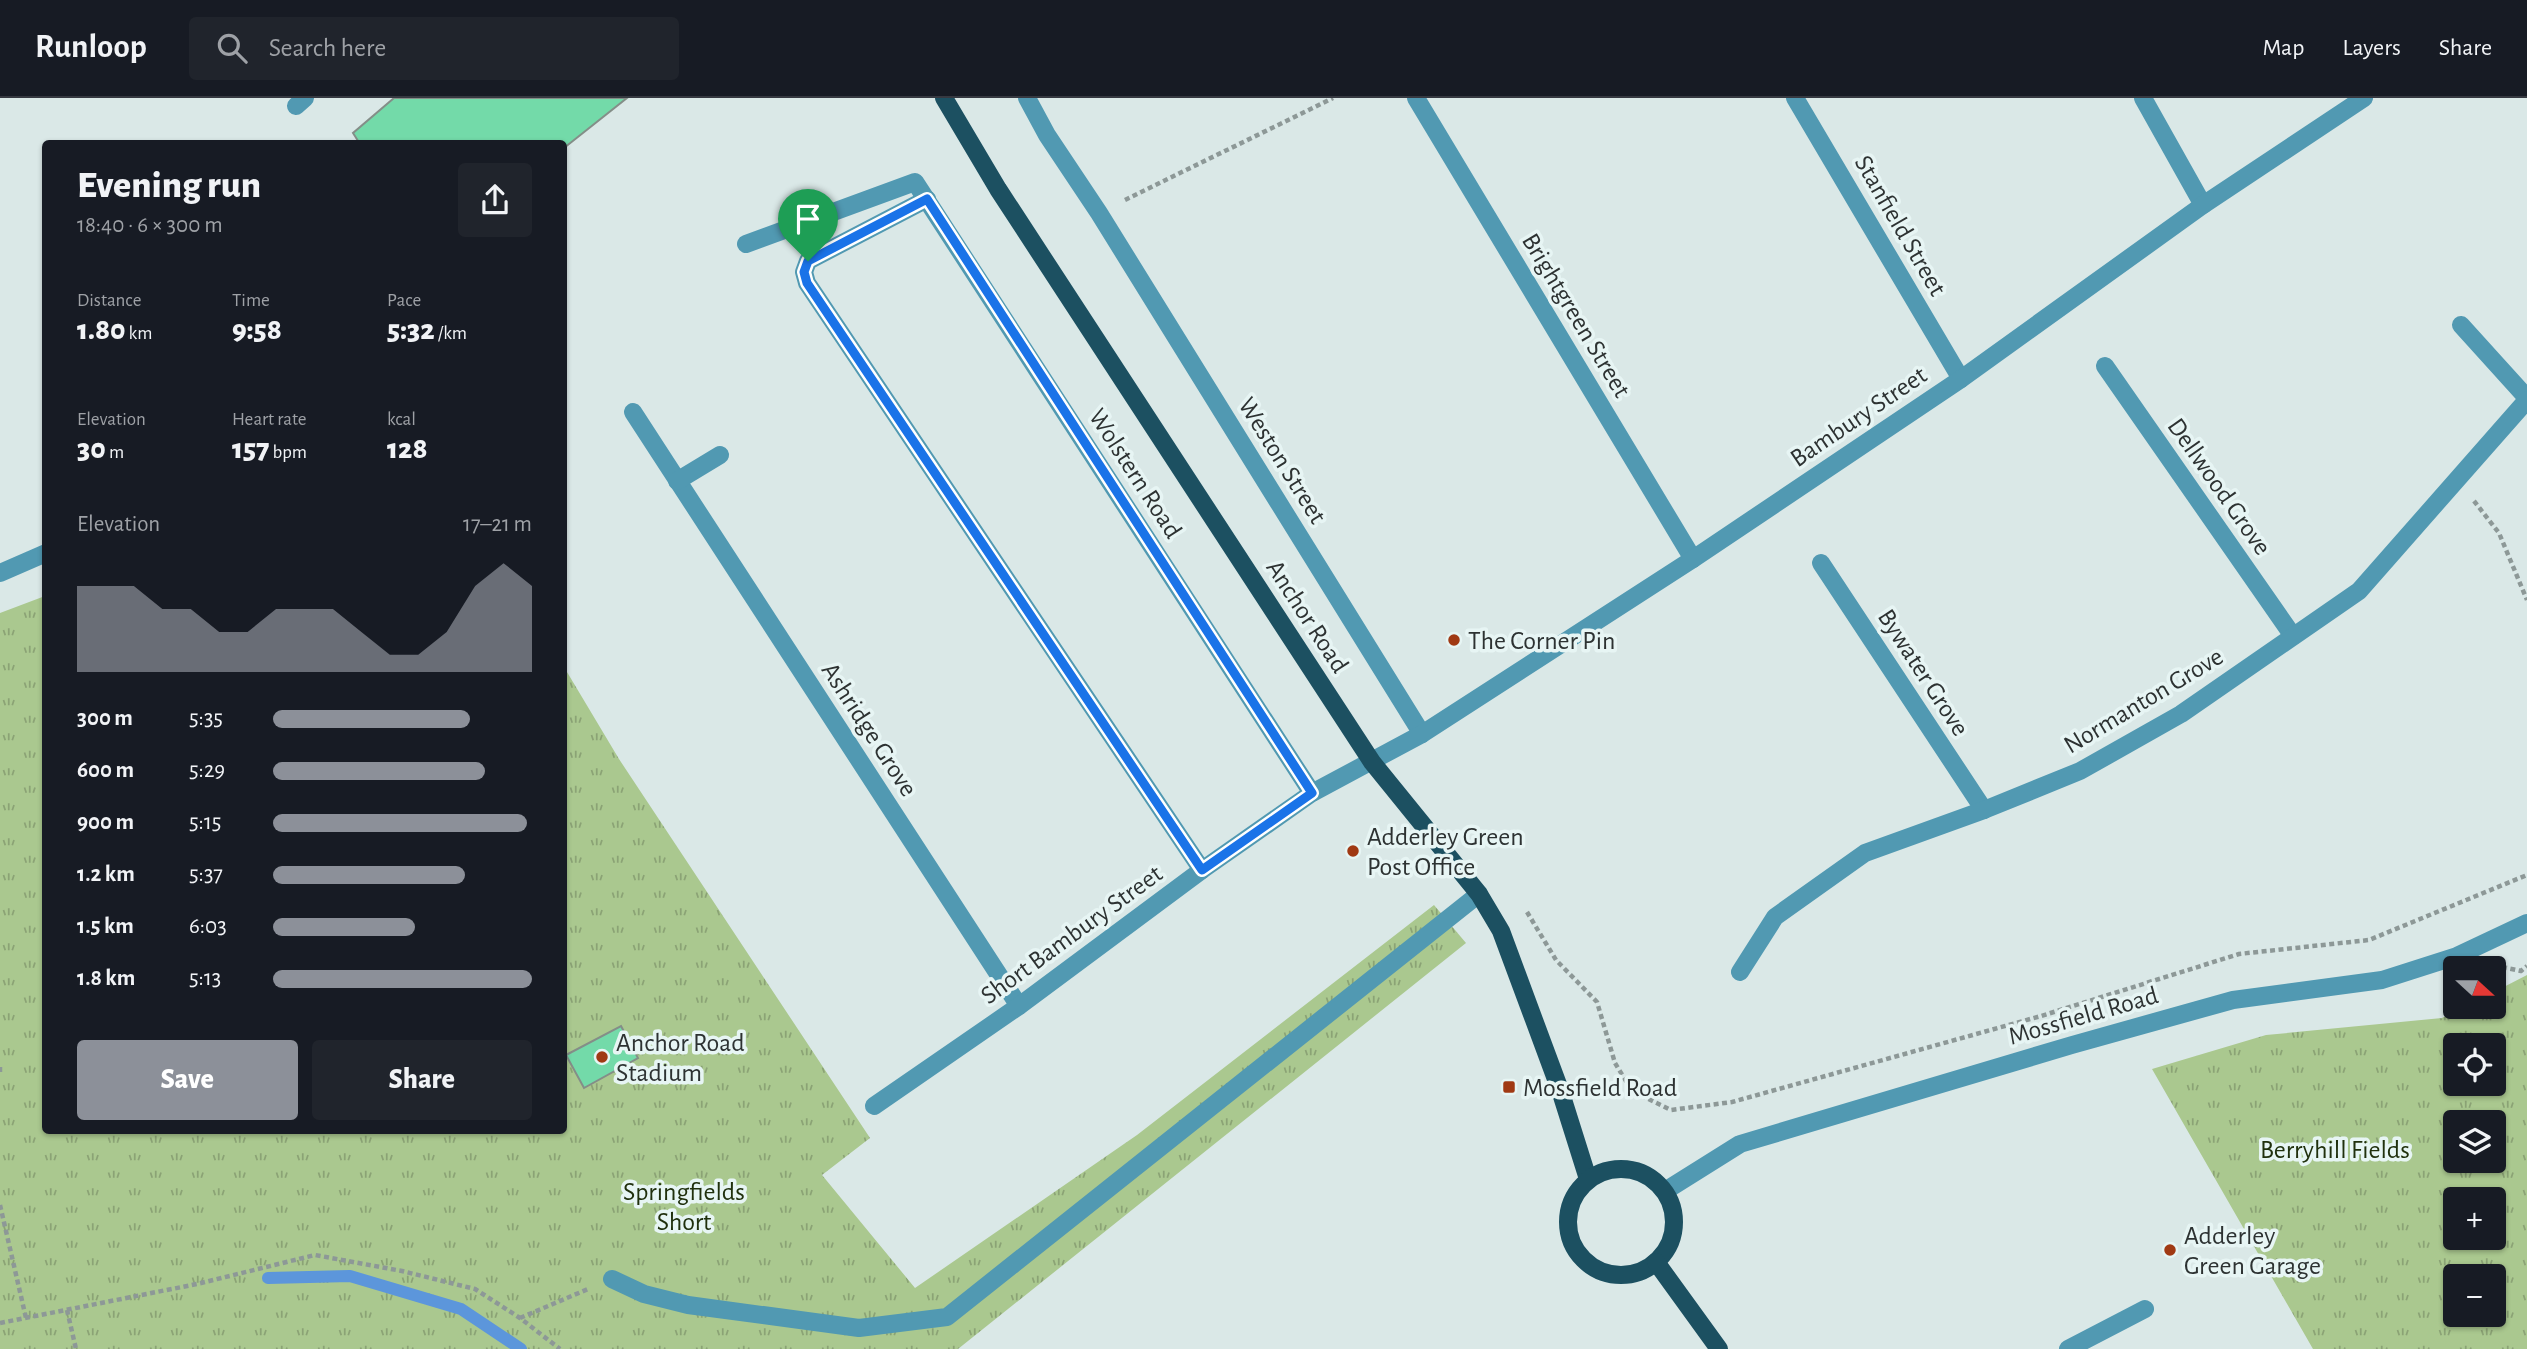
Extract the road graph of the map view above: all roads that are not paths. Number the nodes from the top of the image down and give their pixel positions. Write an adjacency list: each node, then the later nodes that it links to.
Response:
1 (944, 98): 23 (main road, Anchor Road)
2 (1027, 98): 22 (street, Weston Street)
3 (1416, 98): 18 (street, Brightgreen Street)
4 (1795, 98): 12 (street, Stanfield Street)
5 (2143, 98): 8 (street)
6 (2364, 98): 8 (street, Bambury Street)
7 (927, 199): 9 (street, Wolstern Road); 24 (street, Wolstern Road); 26 (street)
8 (2203, 205): 12 (street, Bambury Street)
9 (746, 244)
10 (2461, 325): 13 (street)
11 (2105, 366): 21 (street, Dellwood Grove)
12 (1961, 379): 18 (street, Bambury Street)
13 (2527, 399): 21 (street, Normanton Grove)
14 (633, 412): 16 (street, Ashridge Grove)
15 (720, 456): 16 (street)
16 (677, 481): 30 (street, Ashridge Grove)
17 (42, 555): 20 (street)
18 (1693, 559): 22 (street, Bambury Street)
19 (1821, 563): 25 (street, Bywater Grove)
20 (0, 573)
21 (2293, 636): 25 (street, Normanton Grove)
22 (1422, 734): 23 (street, Bambury Street)
23 (1372, 762): 24 (street, Short Bambury Street); 27 (main road, Anchor Road)
24 (1312, 793): 26 (street, Short Bambury Street)
25 (1984, 810): 29 (street, Normanton Grove)
26 (1202, 870): 30 (street, Short Bambury Street)
27 (1479, 894): 32 (main road, Anchor Road); 35 (street)
28 (2527, 923): 33 (street, Mossfield Road)
29 (1740, 972)
30 (1019, 1006): 31 (street, Short Bambury Street)
31 (874, 1106)
32 (1588, 1180): 33 (main road); 34 (main road)
33 (1665, 1191): 34 (main road)
34 (1657, 1262): 37 (main road)
35 (612, 1279)
36 (2145, 1309): 38 (street)
37 (1719, 1349)
38 (2068, 1349)

